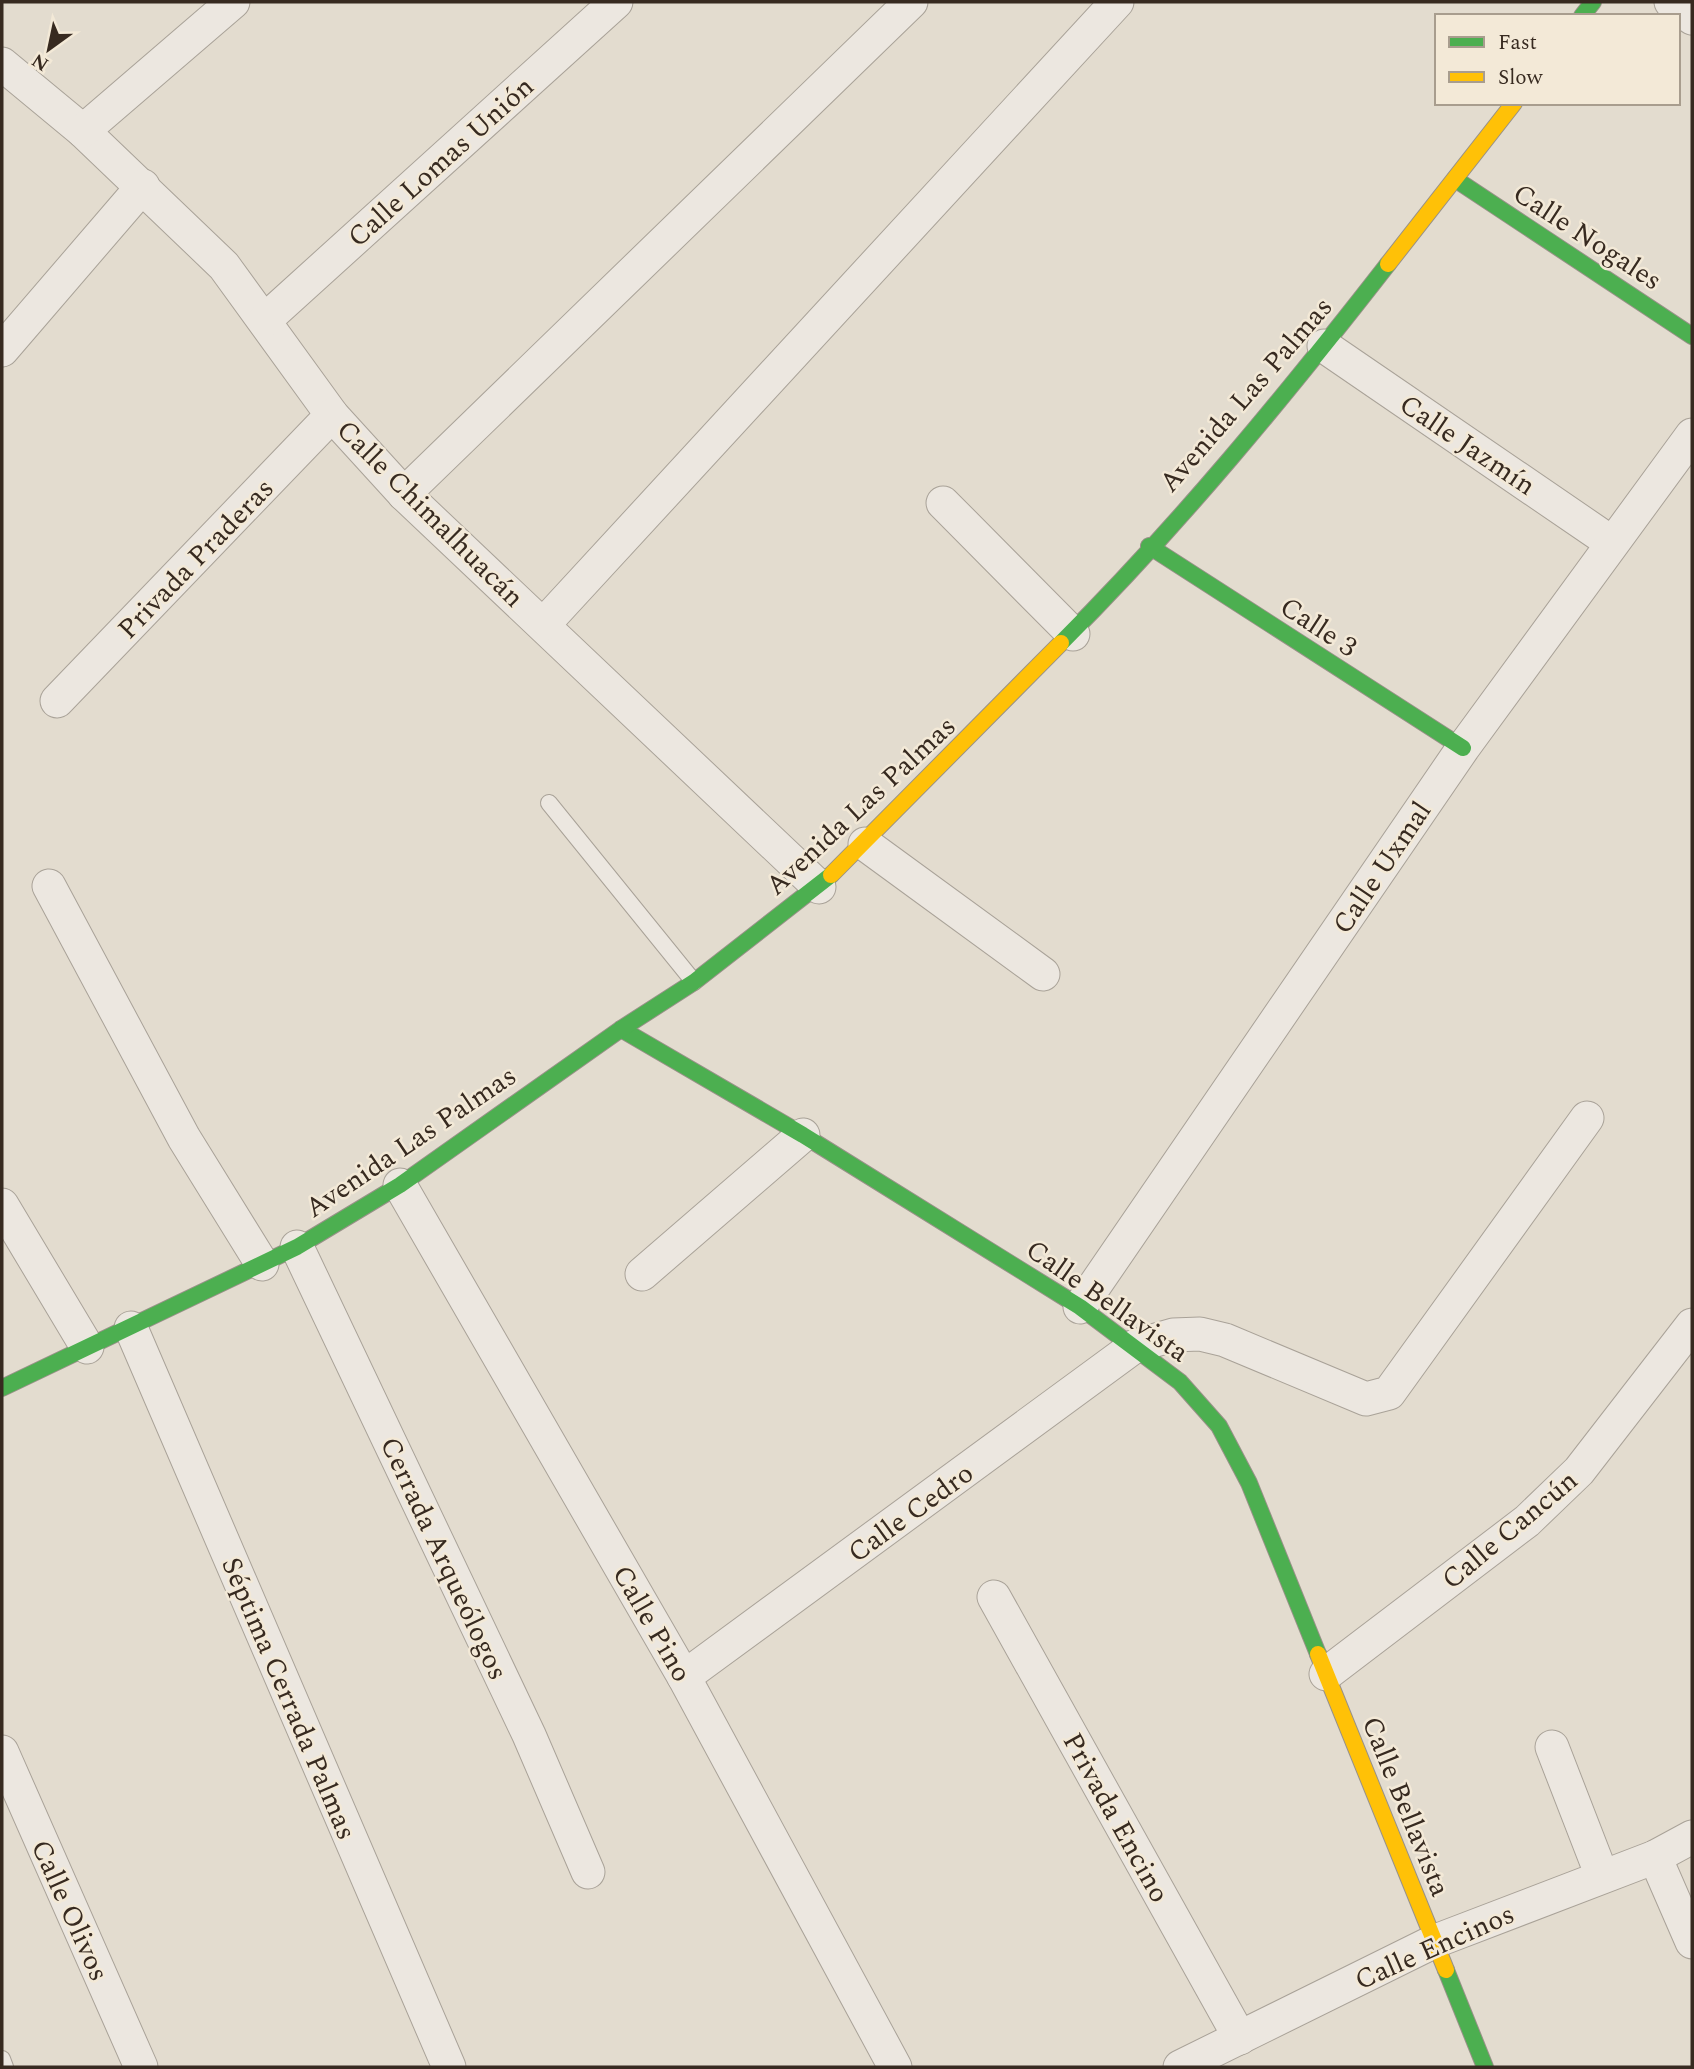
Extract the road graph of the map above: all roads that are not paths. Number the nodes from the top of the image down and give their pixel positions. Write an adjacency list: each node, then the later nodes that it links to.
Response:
1 (233, 2): 9 (street)
2 (615, 2): 12 (street, Calle Lomas Unión)
3 (911, 2): 18 (street)
4 (1117, 2): 22 (street)
5 (1671, 2): 6 (street)
6 (1692, 18)
7 (2, 64): 9 (street, Calle Chimalhuacán)
8 (1512, 105): 10 (street, Avenida Las Palmas)
9 (83, 131): 11 (street, Calle Chimalhuacán)
10 (1455, 179): 13 (street, Calle Nogales); 14 (street, Avenida Las Palmas)
11 (143, 186): 12 (street, Calle Chimalhuacán); 15 (street)
12 (265, 320): 16 (street, Calle Chimalhuacán)
13 (1692, 336)
14 (1324, 345): 20 (street, Calle Jazmín); 21 (street, Avenida Las Palmas)
15 (2, 350)
16 (332, 415): 18 (street, Calle Chimalhuacán); 24 (street, Privada Praderas)
17 (1692, 435): 20 (street, Calle Uxmal)
18 (404, 494): 22 (street, Calle Chimalhuacán)
19 (943, 503): 23 (street)
20 (1612, 543): 25 (street, Calle Uxmal)
21 (1149, 546): 23 (street, Avenida Las Palmas); 25 (street, Calle 3)
22 (544, 624): 29 (street, Calle Chimalhuacán)
23 (1073, 634): 27 (street, Avenida Las Palmas)
24 (57, 701)
25 (1463, 748): 40 (street, Calle Uxmal)
26 (549, 803): 31 (lane)
27 (865, 844): 29 (street, Avenida Las Palmas); 30 (street)
28 (49, 886): 38 (street)
29 (819, 887): 31 (street, Avenida Las Palmas)
30 (1043, 974)
31 (694, 982): 32 (street, Avenida Las Palmas)
32 (621, 1029): 34 (street, Calle Bellavista); 35 (street, Avenida Las Palmas)
33 (1587, 1118): 43 (street)
34 (803, 1135): 39 (street); 40 (street, Calle Bellavista)
35 (400, 1185): 37 (street, Avenida Las Palmas); 48 (street, Calle Pino)
36 (2, 1205): 44 (street)
37 (297, 1247): 38 (street, Avenida Las Palmas); 53 (street, Cerrada Arqueólogos)
38 (262, 1264): 42 (street, Avenida Las Palmas)
39 (642, 1274)
40 (1080, 1307): 43 (street, Calle Bellavista)
41 (1692, 1325): 47 (street, Calle Cancún)
42 (131, 1328): 44 (street, Avenida Las Palmas); 61 (street, Séptima Cerrada Palmas)
43 (1135, 1346): 47 (street, Calle Bellavista); 48 (street, Calle Cedro)
44 (87, 1347): 45 (street, Avenida Las Palmas)
45 (2, 1388)
46 (994, 1597): 57 (street, Privada Encino)
47 (1326, 1674): 55 (street, Calle Bellavista)
48 (684, 1677): 62 (street, Calle Pino)
49 (1552, 1747): 54 (street)
50 (2, 1752): 60 (street, Calle Olivos)
51 (1692, 1837): 52 (street, Calle Encinos)
52 (1654, 1857): 54 (street, Calle Encinos); 56 (street)
53 (588, 1872)
54 (1602, 1876): 55 (street, Calle Encinos)
55 (1433, 1942): 57 (street, Calle Encinos); 64 (street, Calle Bellavista)
56 (1692, 1942)
57 (1225, 2052): 63 (street, Calle Encinos)
58 (2, 2059): 59 (lane)
59 (5, 2067)
60 (141, 2067)
61 (449, 2067)
62 (895, 2067)
63 (1180, 2067)
64 (1485, 2067)

